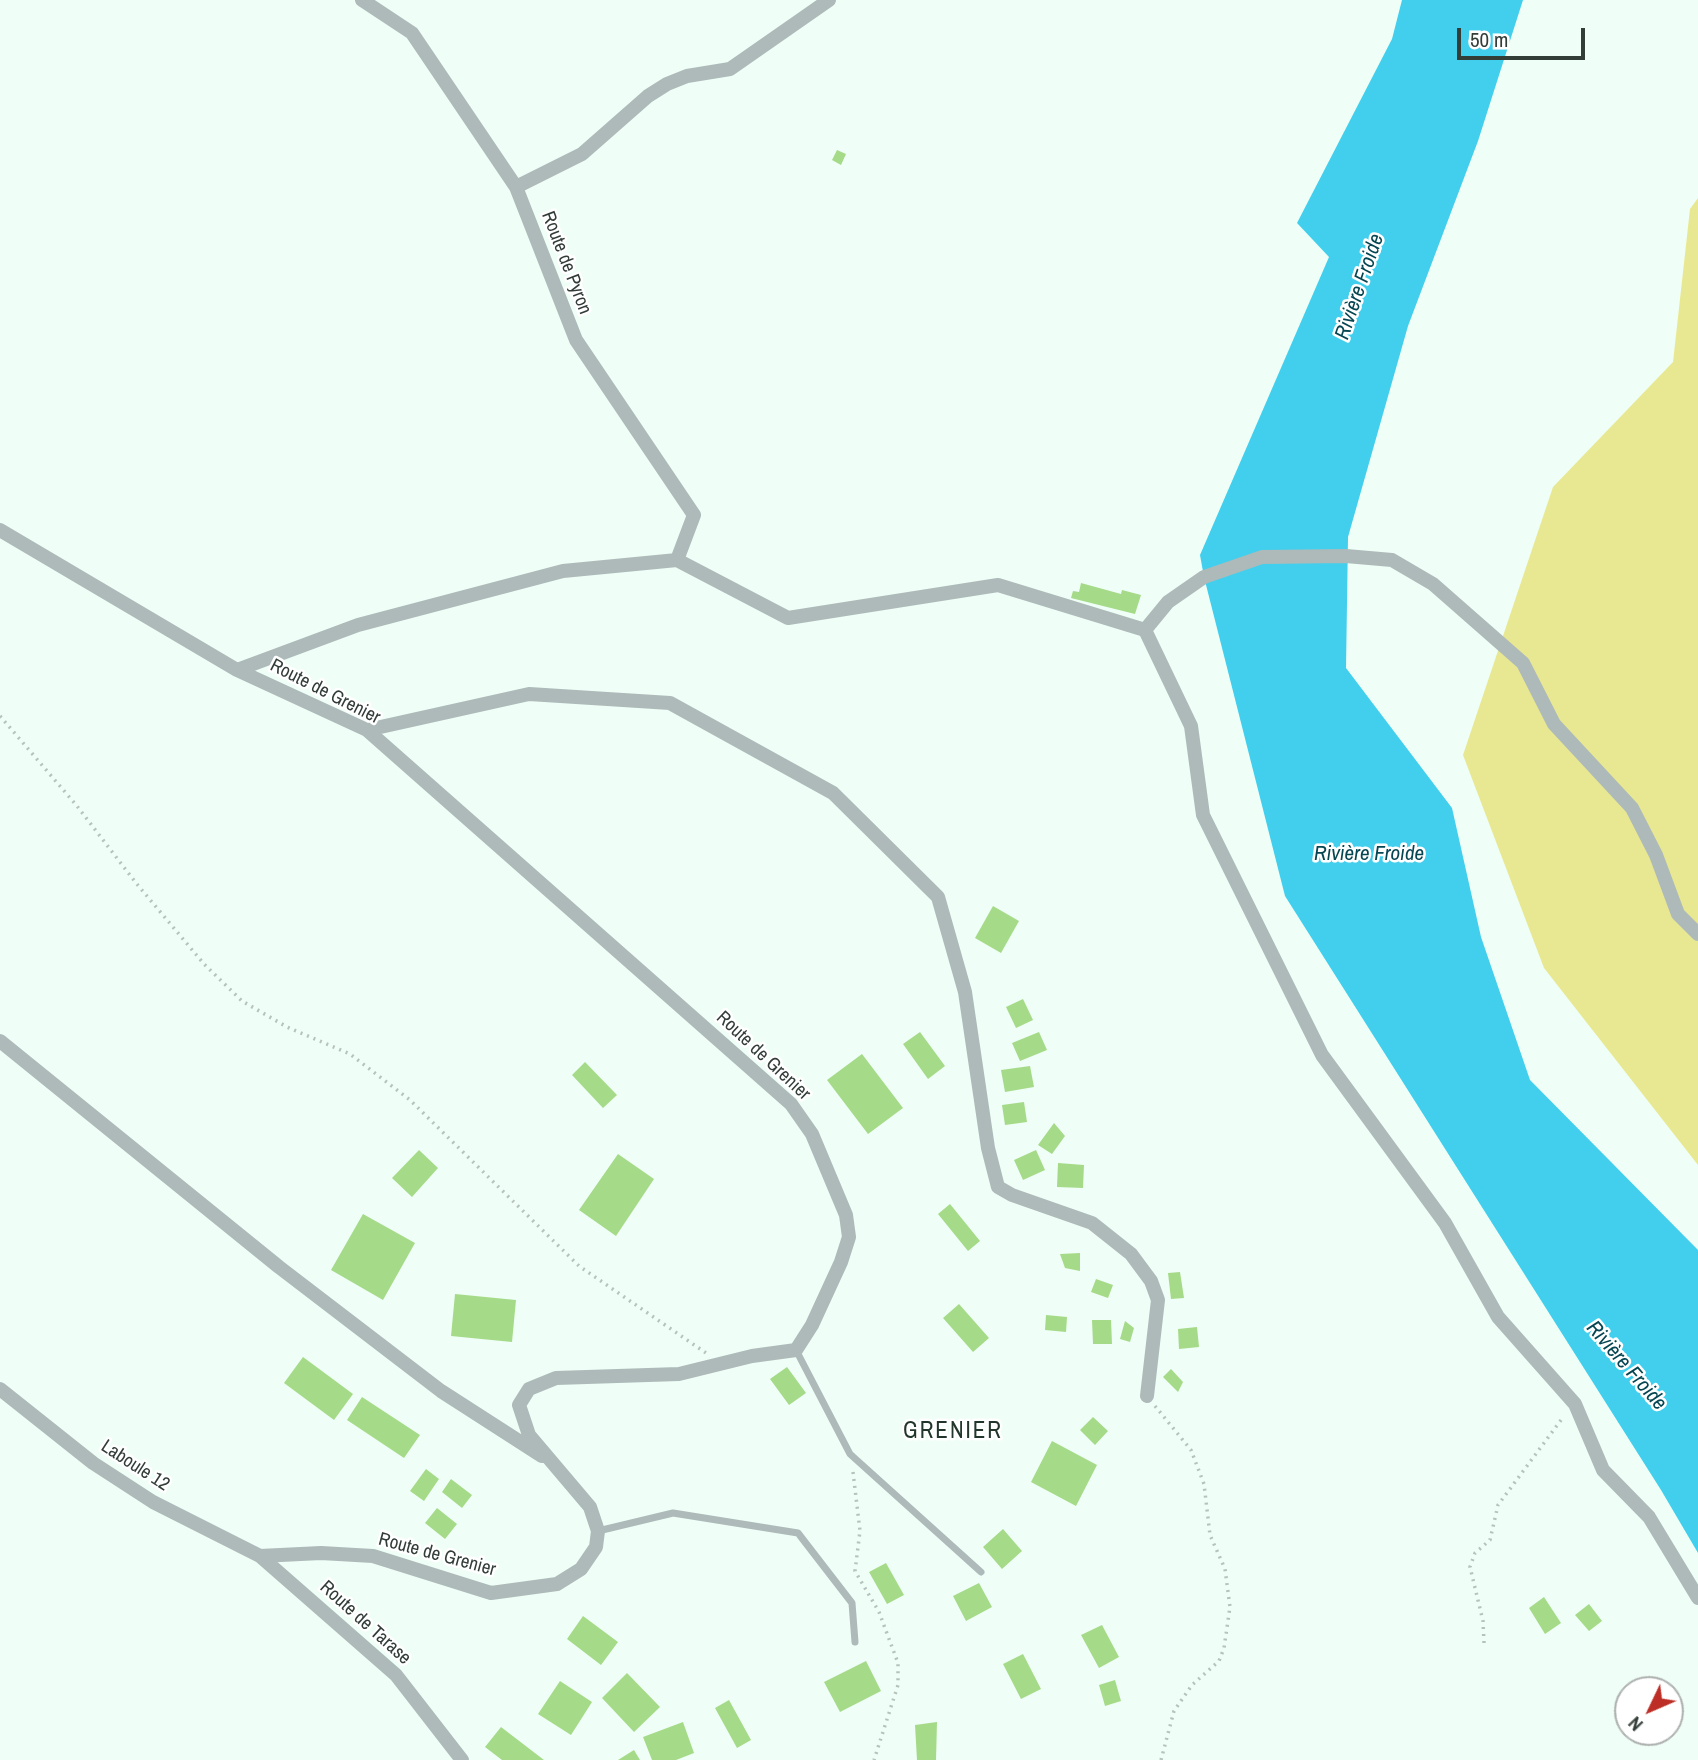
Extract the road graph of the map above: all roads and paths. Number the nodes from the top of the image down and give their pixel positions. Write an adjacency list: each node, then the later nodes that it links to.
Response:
1 (362, 0): 3 (street, Route de Pyron)
2 (829, 0): 3 (street)
3 (516, 187): 5 (street, Route de Pyron)
4 (0, 530): 7 (street, Route de Grenier)
5 (677, 560): 6 (street); 7 (street)
6 (1145, 630): 10 (street); 16 (street)
7 (237, 670): 9 (street, Route de Grenier)
8 (0, 716): 13 (path)
9 (367, 730): 12 (street, Route de Grenier); 15 (street)
10 (1698, 934)
11 (0, 1041): 18 (street)
12 (796, 1350): 13 (street); 17 (lane)
13 (721, 1367): 18 (street)
14 (0, 1389): 20 (street, Laboule 12)
15 (1147, 1396): 27 (path)
16 (1575, 1404): 22 (street); 24 (path)
17 (850, 1454): 21 (lane); 26 (path)
18 (552, 1462): 19 (street)
19 (598, 1531): 20 (street, Route de Grenier); 23 (lane)
20 (260, 1556): 25 (street, Route de Tarase)
21 (981, 1572)
22 (1698, 1598)
23 (855, 1642)
24 (1484, 1643)
25 (462, 1760)
26 (874, 1760)
27 (1161, 1760)

